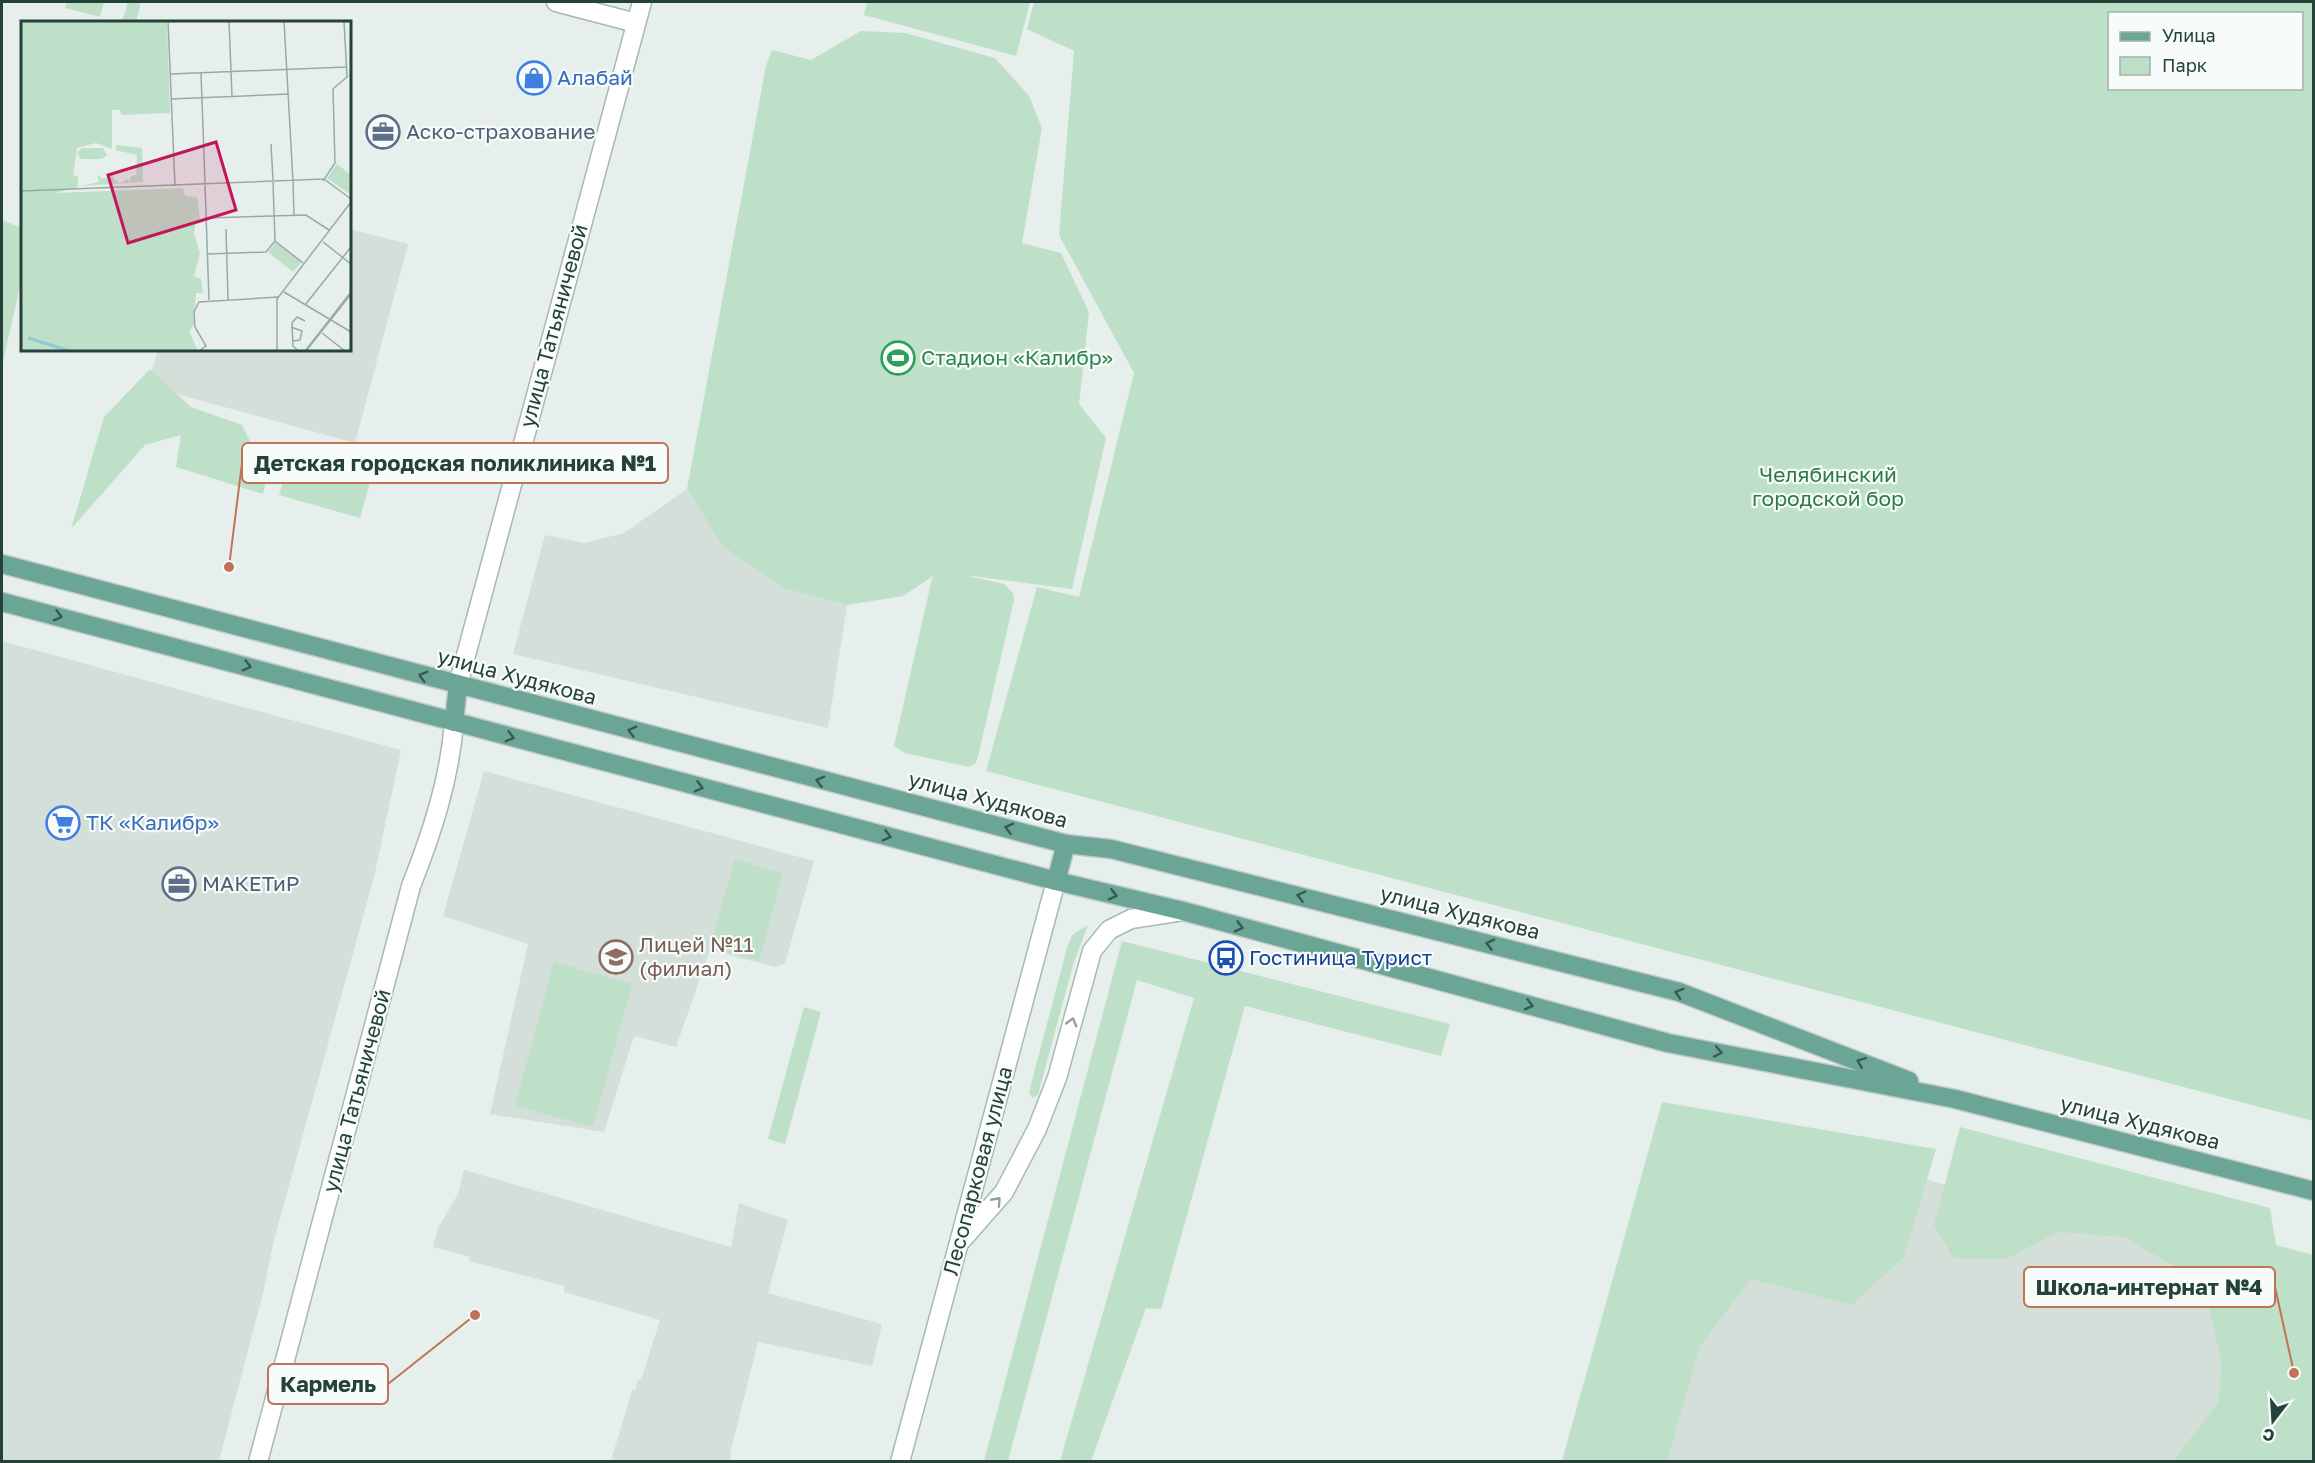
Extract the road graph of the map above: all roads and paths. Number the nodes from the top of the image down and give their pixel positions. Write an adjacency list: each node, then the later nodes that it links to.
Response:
1 (556, 2): 3 (street)
2 (642, 2): 3 (street, улица Татьяничевой)
3 (636, 23): 6 (street, улица Татьяничевой)
4 (2, 564): 6 (main road, улица Худякова, one-way to 4)
5 (2, 602): 7 (main road, улица Худякова, one-way to 7)
6 (458, 685): 7 (main road); 8 (main road, улица Худякова, one-way to 6)
7 (454, 722): 9 (main road, улица Худякова, one-way to 9); 14 (street, улица Татьяничевой)
8 (1066, 844): 9 (main road); 11 (main road, улица Худякова, one-way to 8)
9 (1056, 881): 10 (main road, улица Худякова, one-way to 10); 13 (street, Лесопарковая улица)
10 (1183, 911): 11 (main road, улица Худякова, one-way to 11); 13 (street, one-way to 10)
11 (1955, 1099): 12 (main road, улица Худякова)
12 (2313, 1191)
13 (958, 1245): 15 (street, Лесопарковая улица)
14 (258, 1461)
15 (900, 1461)

